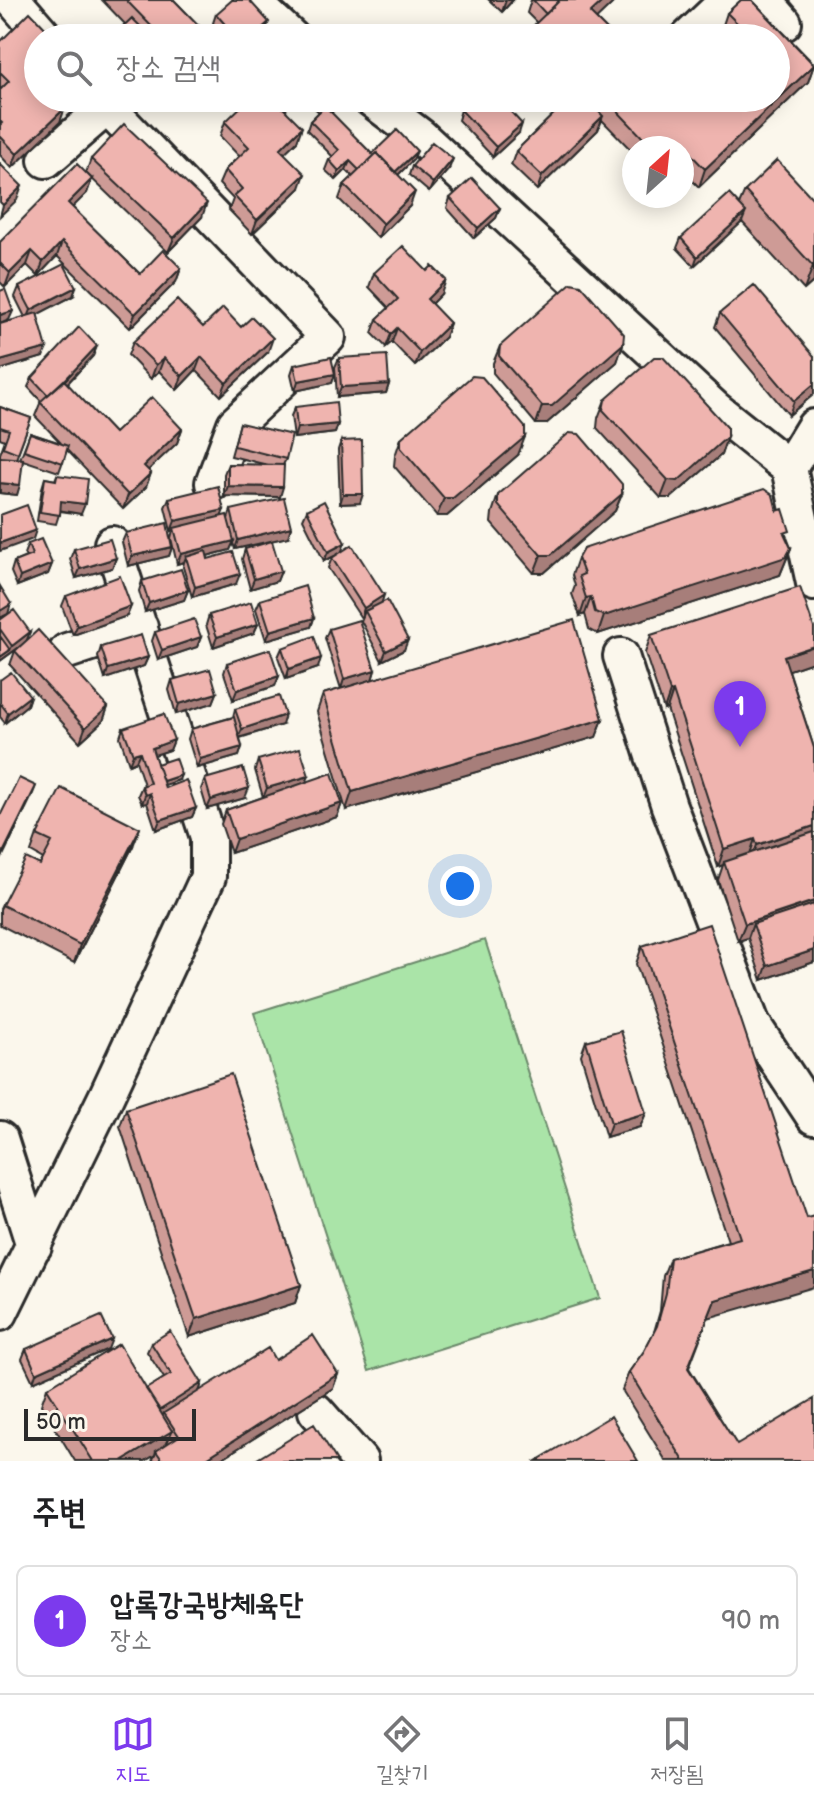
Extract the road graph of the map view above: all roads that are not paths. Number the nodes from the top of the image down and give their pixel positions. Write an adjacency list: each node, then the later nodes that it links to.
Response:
1 (13, 0): 4 (street)
2 (251, 0): 5 (street)
3 (728, 0): 6 (street)
4 (34, 24)
5 (277, 24)
6 (703, 24)
7 (93, 112): 10 (street)
8 (113, 112): 13 (street)
9 (388, 112): 12 (street)
10 (46, 160)
11 (814, 427): 12 (street)
12 (802, 466): 14 (street)
13 (213, 483)
14 (806, 518): 16 (street)
15 (112, 544): 17 (street)
16 (814, 583)
17 (140, 627): 18 (street); 22 (street)
18 (67, 651)
19 (621, 656): 20 (street)
20 (814, 1117)
21 (0, 1139): 22 (street)
22 (34, 1246): 23 (street)
23 (0, 1313)
24 (316, 1411): 25 (street)
25 (360, 1461)

